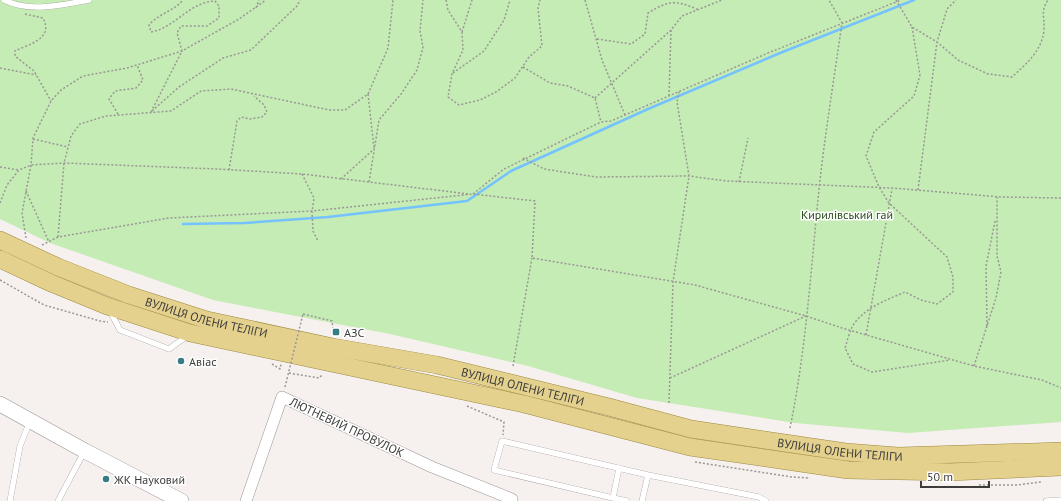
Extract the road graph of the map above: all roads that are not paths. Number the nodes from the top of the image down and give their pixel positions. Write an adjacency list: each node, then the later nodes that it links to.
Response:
1 (4, 0): 2 (lane)
2 (89, 0)
3 (0, 240): 8 (main road, ВУЛИЦЯ ОЛЕНИ ТЕЛІГИ)
4 (0, 259): 10 (main road, ВУЛИЦЯ ОЛЕНИ ТЕЛІГИ)
5 (0, 404): 6 (street)
6 (30, 421): 7 (street); 15 (lane)
7 (85, 451): 16 (lane); 17 (street)
8 (1061, 451)
9 (619, 468): 11 (lane); 12 (lane); 12 (lane)
10 (1061, 468)
11 (648, 475): 20 (lane); 21 (lane)
12 (613, 498): 19 (lane)
13 (513, 500): 18 (street, ЛЮТНЕВИЙ ПРОВУЛОК)
14 (1061, 500): 22 (lane)
15 (10, 501)
16 (58, 501)
17 (181, 501)
18 (246, 501)
19 (627, 501)
20 (642, 501)
21 (766, 501)
22 (1046, 501)

